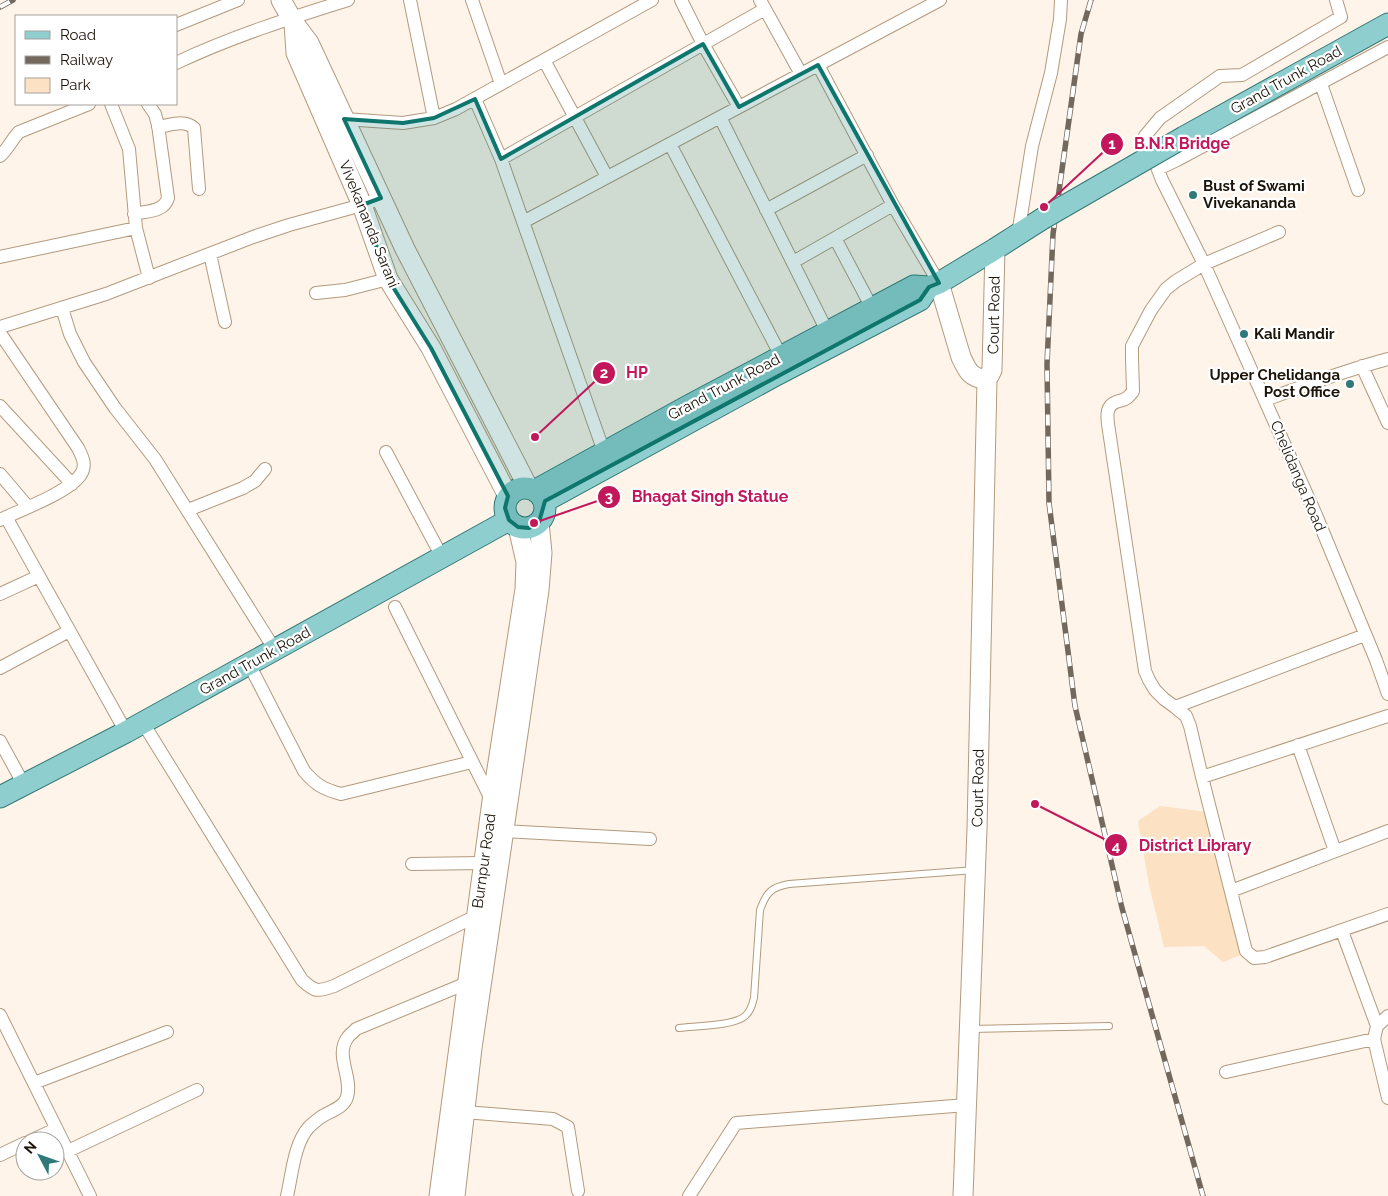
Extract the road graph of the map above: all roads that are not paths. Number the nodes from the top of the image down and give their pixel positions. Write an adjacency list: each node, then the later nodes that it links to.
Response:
1 (238, 0): 13 (street)
2 (281, 0): 12 (street, Vivekananda Sarani)
3 (348, 0): 12 (street)
4 (410, 0): 30 (street)
5 (472, 0): 21 (street)
6 (652, 0): 17 (street)
7 (682, 0): 15 (street)
8 (940, 0): 19 (street)
9 (1061, 0): 47 (street)
10 (1336, 0): 37 (street, Chelidanga Road)
11 (763, 5): 15 (street); 20 (street)
12 (292, 20): 18 (street); 31 (street, Vivekananda Sarani); 42 (street, Vivekananda Sarani)
13 (178, 24)
14 (1388, 24): 47 (main road, Grand Trunk Road, bridge)
15 (703, 44): 27 (street); 28 (street)
16 (1388, 47): 22 (street)
17 (544, 60): 21 (street); 28 (street)
18 (178, 62)
19 (818, 65): 20 (street); 34 (street)
20 (801, 74): 27 (street)
21 (501, 84): 23 (street)
22 (1321, 84): 37 (street); 40 (street)
23 (474, 99): 30 (street); 36 (street)
24 (87, 105): 35 (street)
25 (111, 105): 45 (street)
26 (149, 105): 32 (street)
27 (739, 107): 29 (street)
28 (575, 117): 36 (street); 38 (street)
29 (720, 117): 33 (street); 44 (street)
30 (434, 118): 31 (street)
31 (344, 119): 41 (street, Vivekananda Sarani)
32 (158, 128): 39 (street); 45 (street)
33 (670, 144): 38 (street); 66 (street)
34 (867, 155): 43 (street); 44 (street)
35 (0, 156)
36 (501, 160): 46 (street)
37 (1160, 175): 55 (street, Chelidanga Road)
38 (607, 177): 46 (street)
39 (200, 189)
40 (1358, 190)
41 (381, 198): 42 (street); 78 (street, Vivekananda Sarani)
42 (362, 205): 52 (street); 57 (street, Vivekananda Sarani)
43 (893, 205): 50 (street); 58 (street)
44 (766, 210): 54 (street)
45 (134, 214): 48 (street)
46 (523, 222): 74 (street)
47 (1030, 227): 51 (main road, Grand Trunk Road)
48 (136, 228): 53 (street); 56 (street)
49 (1279, 232): 55 (street)
50 (835, 238): 54 (street); 61 (street)
51 (995, 249): 58 (main road, Grand Trunk Road); 69 (street, Court Road)
52 (210, 254): 56 (street); 62 (street)
53 (0, 256)
54 (793, 262): 64 (street)
55 (1204, 264): 70 (street, Chelidanga Road); 95 (street)
56 (149, 278): 60 (street)
57 (388, 279): 59 (street); 79 (street, Vivekananda Sarani)
58 (927, 286): 61 (main road, Grand Trunk Road); 69 (street, Court Road); 78 (main road, Grand Trunk Road)
59 (316, 293)
60 (62, 308): 63 (street); 81 (street)
61 (872, 308): 64 (main road, Grand Trunk Road)
62 (225, 322)
63 (0, 327)
64 (827, 331): 66 (main road, Grand Trunk Road)
65 (0, 332): 77 (street)
66 (782, 356): 74 (main road, Grand Trunk Road)
67 (1388, 359): 68 (street)
68 (1362, 366): 70 (street); 72 (street)
69 (987, 380): 111 (street, Court Road)
70 (1266, 400): 90 (street, Chelidanga Road)
71 (0, 406): 77 (street)
72 (1388, 423)
73 (386, 452): 85 (street)
74 (604, 452): 78 (main road, Grand Trunk Road)
75 (265, 469): 81 (street)
76 (0, 474): 80 (street)
77 (72, 484): 80 (street)
78 (536, 493): 79 (main road, Grand Trunk Road); 83 (main road)
79 (508, 496): 84 (main road)
80 (28, 507): 82 (street)
81 (188, 510): 91 (street)
82 (3, 518): 86 (street)
83 (539, 522): 84 (main road, Grand Trunk Road); 105 (street)
84 (513, 523): 85 (main road, Grand Trunk Road); 104 (street, Burnpur Road)
85 (442, 557): 91 (main road, Grand Trunk Road)
86 (39, 576): 87 (street); 89 (street)
87 (0, 594)
88 (395, 607): 100 (street)
89 (69, 631): 93 (street); 97 (street)
90 (1365, 634): 94 (street, Chelidanga Road); 95 (street)
91 (275, 650): 92 (main road, Grand Trunk Road)
92 (249, 664): 97 (main road, Grand Trunk Road); 100 (street)
93 (0, 668)
94 (1388, 694)
95 (1176, 706): 101 (street)
96 (1388, 716): 99 (street)
97 (135, 728): 102 (main road, Grand Trunk Road); 114 (street)
98 (0, 742): 102 (street)
99 (1298, 745): 101 (street); 108 (street)
100 (472, 762): 104 (street)
101 (1202, 777): 112 (street)
102 (24, 785): 103 (main road, Grand Trunk Road)
103 (0, 798)
104 (492, 801): 109 (street, Burnpur Road)
105 (504, 831): 107 (street); 130 (street)
106 (1388, 831): 108 (street)
107 (650, 839)
108 (1335, 851): 112 (street)
109 (483, 863): 110 (street); 114 (street, Burnpur Road)
110 (412, 864)
111 (976, 870): 121 (lane); 122 (street, Court Road)
112 (1231, 891): 115 (street)
113 (1388, 914): 115 (street)
114 (476, 916): 116 (street, Burnpur Road)
115 (1342, 931): 120 (street)
116 (467, 983): 138 (street); 139 (street, Burnpur Road)
117 (0, 1015): 126 (street)
118 (1388, 1016): 120 (street)
119 (1109, 1026): 122 (lane)
120 (1378, 1026): 124 (street)
121 (679, 1028)
122 (970, 1029): 129 (street, Court Road)
123 (167, 1032): 126 (street)
124 (1374, 1039): 125 (street); 128 (street)
125 (1226, 1072)
126 (34, 1083): 131 (street)
127 (197, 1090): 134 (street)
128 (1388, 1098)
129 (967, 1105): 141 (street); 142 (street, Court Road)
130 (464, 1112): 136 (street); 140 (street)
131 (56, 1129): 132 (street); 134 (street)
132 (52, 1131)
133 (15, 1148): 135 (street)
134 (68, 1151): 137 (street)
135 (0, 1155)
136 (578, 1191)
137 (90, 1196)
138 (287, 1196)
139 (439, 1196)
140 (455, 1196)
141 (689, 1196)
142 (963, 1196)

